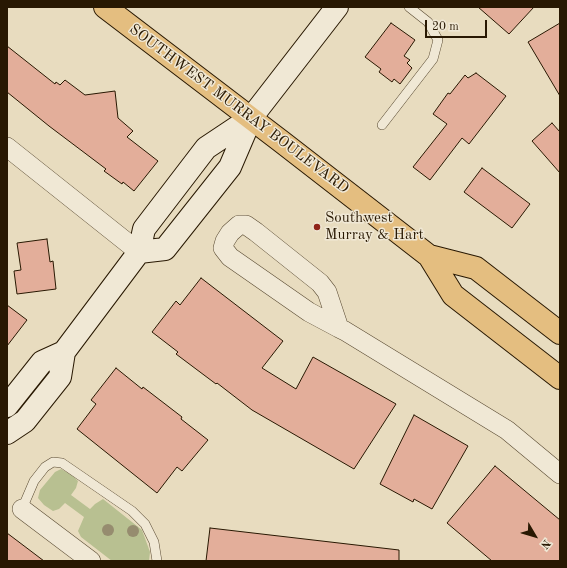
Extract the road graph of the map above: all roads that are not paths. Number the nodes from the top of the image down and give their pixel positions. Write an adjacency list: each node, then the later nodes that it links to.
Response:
1 (105, 7): 4 (main road, SOUTHWEST MURRAY BOULEVARD)
2 (338, 7): 4 (street)
3 (409, 7): 5 (lane)
4 (251, 118): 7 (street); 7 (street); 8 (main road, SOUTHWEST MURRAY BOULEVARD)
5 (382, 125)
6 (7, 147): 7 (street)
7 (139, 252): 11 (street)
8 (429, 256): 10 (main road, SOUTHWEST MURRAY BOULEVARD); 12 (main road, SOUTHWEST MURRAY BOULEVARD)
9 (339, 328): 9 (street); 15 (street)
10 (560, 333)
11 (64, 352): 13 (street); 14 (street)
12 (560, 378)
13 (7, 406)
14 (7, 433)
15 (560, 474)
16 (22, 509): 17 (street); 18 (lane)
17 (91, 561)
18 (157, 561)

